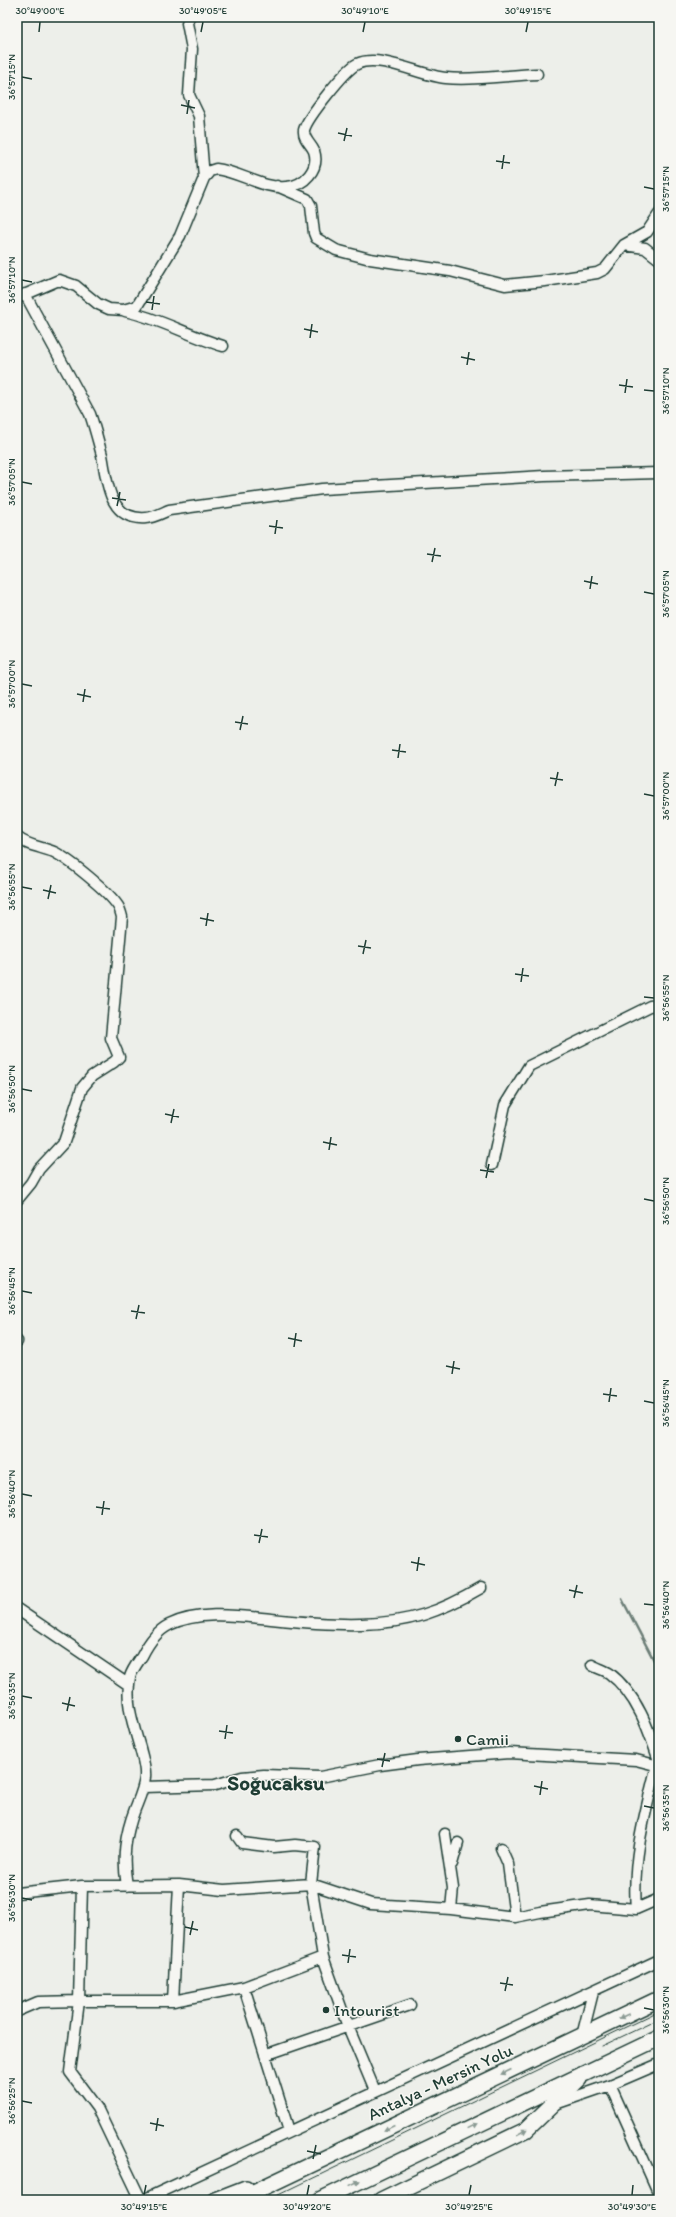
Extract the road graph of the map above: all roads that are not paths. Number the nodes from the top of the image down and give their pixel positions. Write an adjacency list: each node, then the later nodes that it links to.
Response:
1 (189, 17): 3 (street)
2 (536, 74): 4 (street)
3 (204, 178): 4 (street); 9 (street)
4 (277, 186): 6 (street)
5 (659, 214): 6 (street)
6 (624, 245): 7 (street)
7 (659, 259)
8 (21, 296): 9 (street); 11 (street)
9 (123, 310): 10 (street)
10 (223, 346)
11 (659, 473)
12 (17, 837): 15 (street)
13 (659, 1005): 14 (street)
14 (492, 1165)
15 (17, 1200)
16 (481, 1588): 19 (street)
17 (17, 1609): 19 (street)
18 (592, 1666): 20 (street)
19 (129, 1685): 21 (street)
20 (658, 1764): 21 (street); 34 (street)
21 (143, 1787): 30 (street)
22 (445, 1834): 26 (street)
23 (237, 1836): 27 (street)
24 (458, 1843): 26 (street)
25 (501, 1848): 35 (street)
26 (451, 1868): 33 (street)
27 (311, 1884): 28 (street); 33 (street); 36 (street)
28 (179, 1885): 30 (street); 42 (street)
29 (82, 1886): 30 (street); 31 (street); 41 (street)
30 (126, 1886)
31 (17, 1893)
32 (659, 1899): 34 (street)
33 (451, 1909): 35 (street)
34 (636, 1909): 35 (street)
35 (514, 1917)
36 (323, 1957): 38 (street); 45 (street)
37 (659, 1960): 39 (street)
38 (244, 1987): 42 (street); 48 (street)
39 (593, 1992): 46 (street); 52 (street)
40 (659, 1999): 46 (highway, Antalya - Mersin Yolu, one-way to 46)
41 (79, 2001): 42 (street); 44 (street); 57 (street)
42 (173, 2001)
43 (410, 2005): 45 (street)
44 (17, 2011)
45 (348, 2027): 48 (street); 52 (street)
46 (582, 2036): 55 (highway, Antalya - Mersin Yolu, one-way to 55)
47 (659, 2038): 50 (highway)
48 (265, 2055): 54 (street)
49 (659, 2064): 51 (street)
50 (587, 2071): 53 (highway); 60 (highway, one-way to 50)
51 (610, 2085): 53 (street); 56 (street)
52 (375, 2091): 54 (street)
53 (554, 2105): 61 (highway, one-way to 53)
54 (289, 2131): 57 (street)
55 (278, 2180): 58 (highway); 59 (highway, Antalya - Mersin Yolu)
56 (659, 2194)
57 (142, 2200)
58 (215, 2200)
59 (237, 2200)
60 (320, 2200)
61 (381, 2200)

